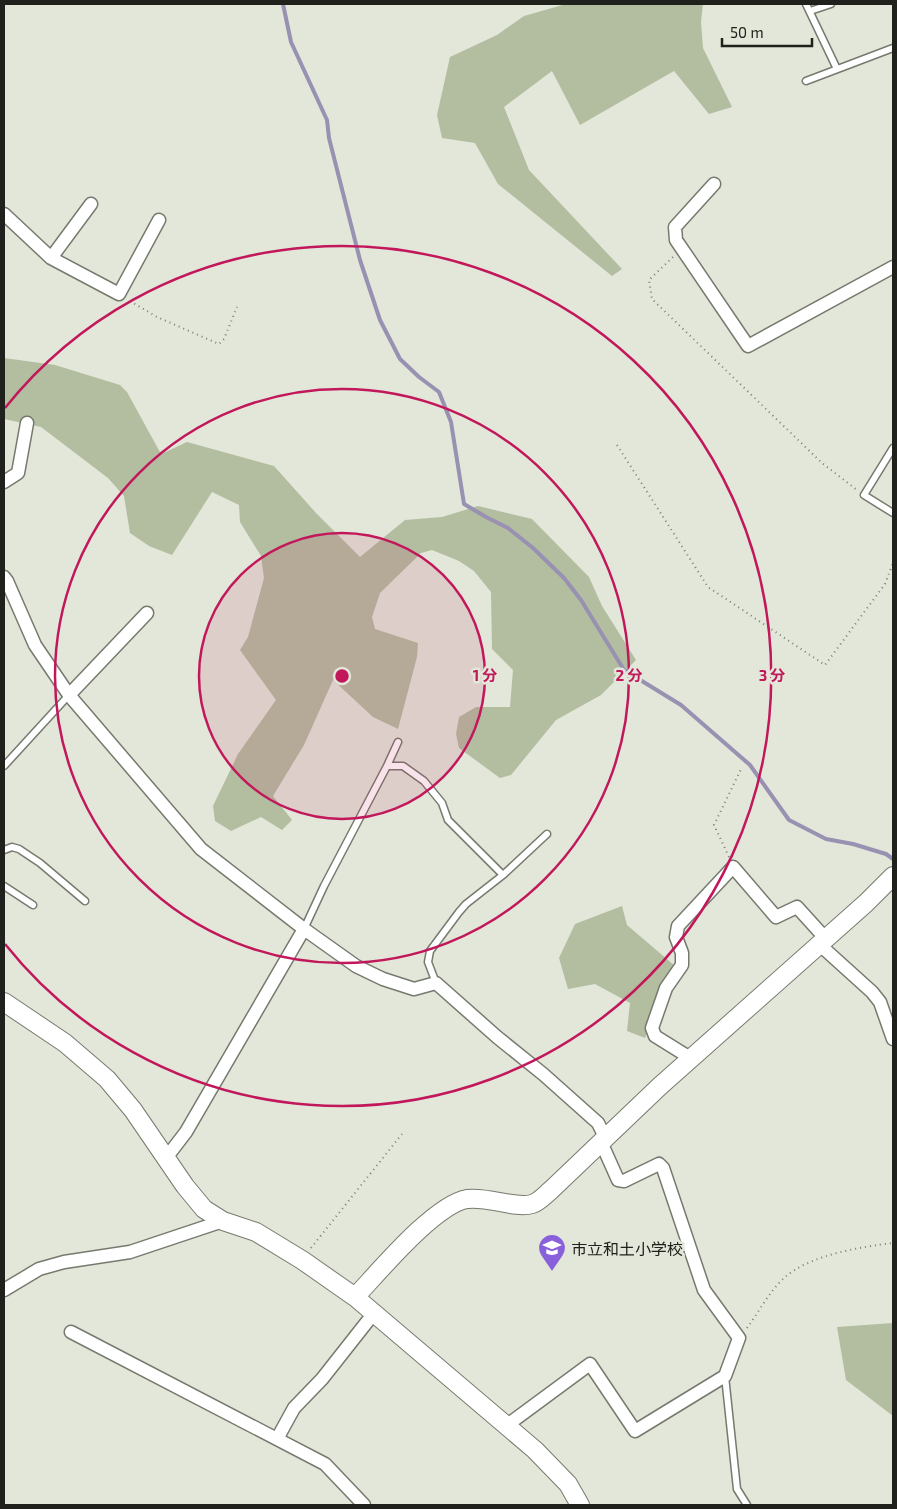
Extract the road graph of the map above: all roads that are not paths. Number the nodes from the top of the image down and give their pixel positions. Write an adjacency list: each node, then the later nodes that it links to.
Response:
1 (806, 4): 3 (lane)
2 (831, 4): 3 (lane)
3 (810, 11): 5 (lane)
4 (893, 48): 5 (lane)
5 (837, 69): 6 (lane)
6 (806, 81)
7 (714, 184): 12 (street)
8 (91, 204): 11 (street)
9 (4, 214): 11 (street)
10 (158, 220): 11 (street)
11 (51, 258)
12 (893, 267)
13 (26, 423): 15 (street)
14 (893, 448): 16 (lane)
15 (4, 482)
16 (893, 513)
17 (4, 577): 19 (street)
18 (147, 613): 19 (street)
19 (69, 695): 21 (lane); 30 (street)
20 (398, 742): 22 (lane)
21 (4, 766)
22 (387, 766): 25 (lane); 30 (lane)
23 (547, 834): 25 (lane)
24 (4, 850): 28 (lane)
25 (503, 875): 32 (lane)
26 (893, 876): 31 (street)
27 (4, 886): 29 (lane)
28 (85, 901)
29 (33, 905)
30 (304, 929): 32 (street); 37 (street)
31 (823, 942): 34 (street); 35 (street); 35 (street)
32 (436, 983): 36 (street)
33 (4, 1002): 37 (street)
34 (893, 1039)
35 (692, 1059): 36 (street)
36 (603, 1139): 40 (street); 43 (street)
37 (166, 1158): 38 (street)
38 (223, 1221): 39 (street); 40 (street)
39 (4, 1290)
40 (355, 1297): 41 (street)
41 (374, 1314): 44 (street); 45 (street)
42 (71, 1332): 45 (street)
43 (725, 1376): 44 (street); 48 (lane)
44 (506, 1426): 47 (street)
45 (277, 1439): 46 (street)
46 (364, 1505)
47 (580, 1505)
48 (747, 1505)

